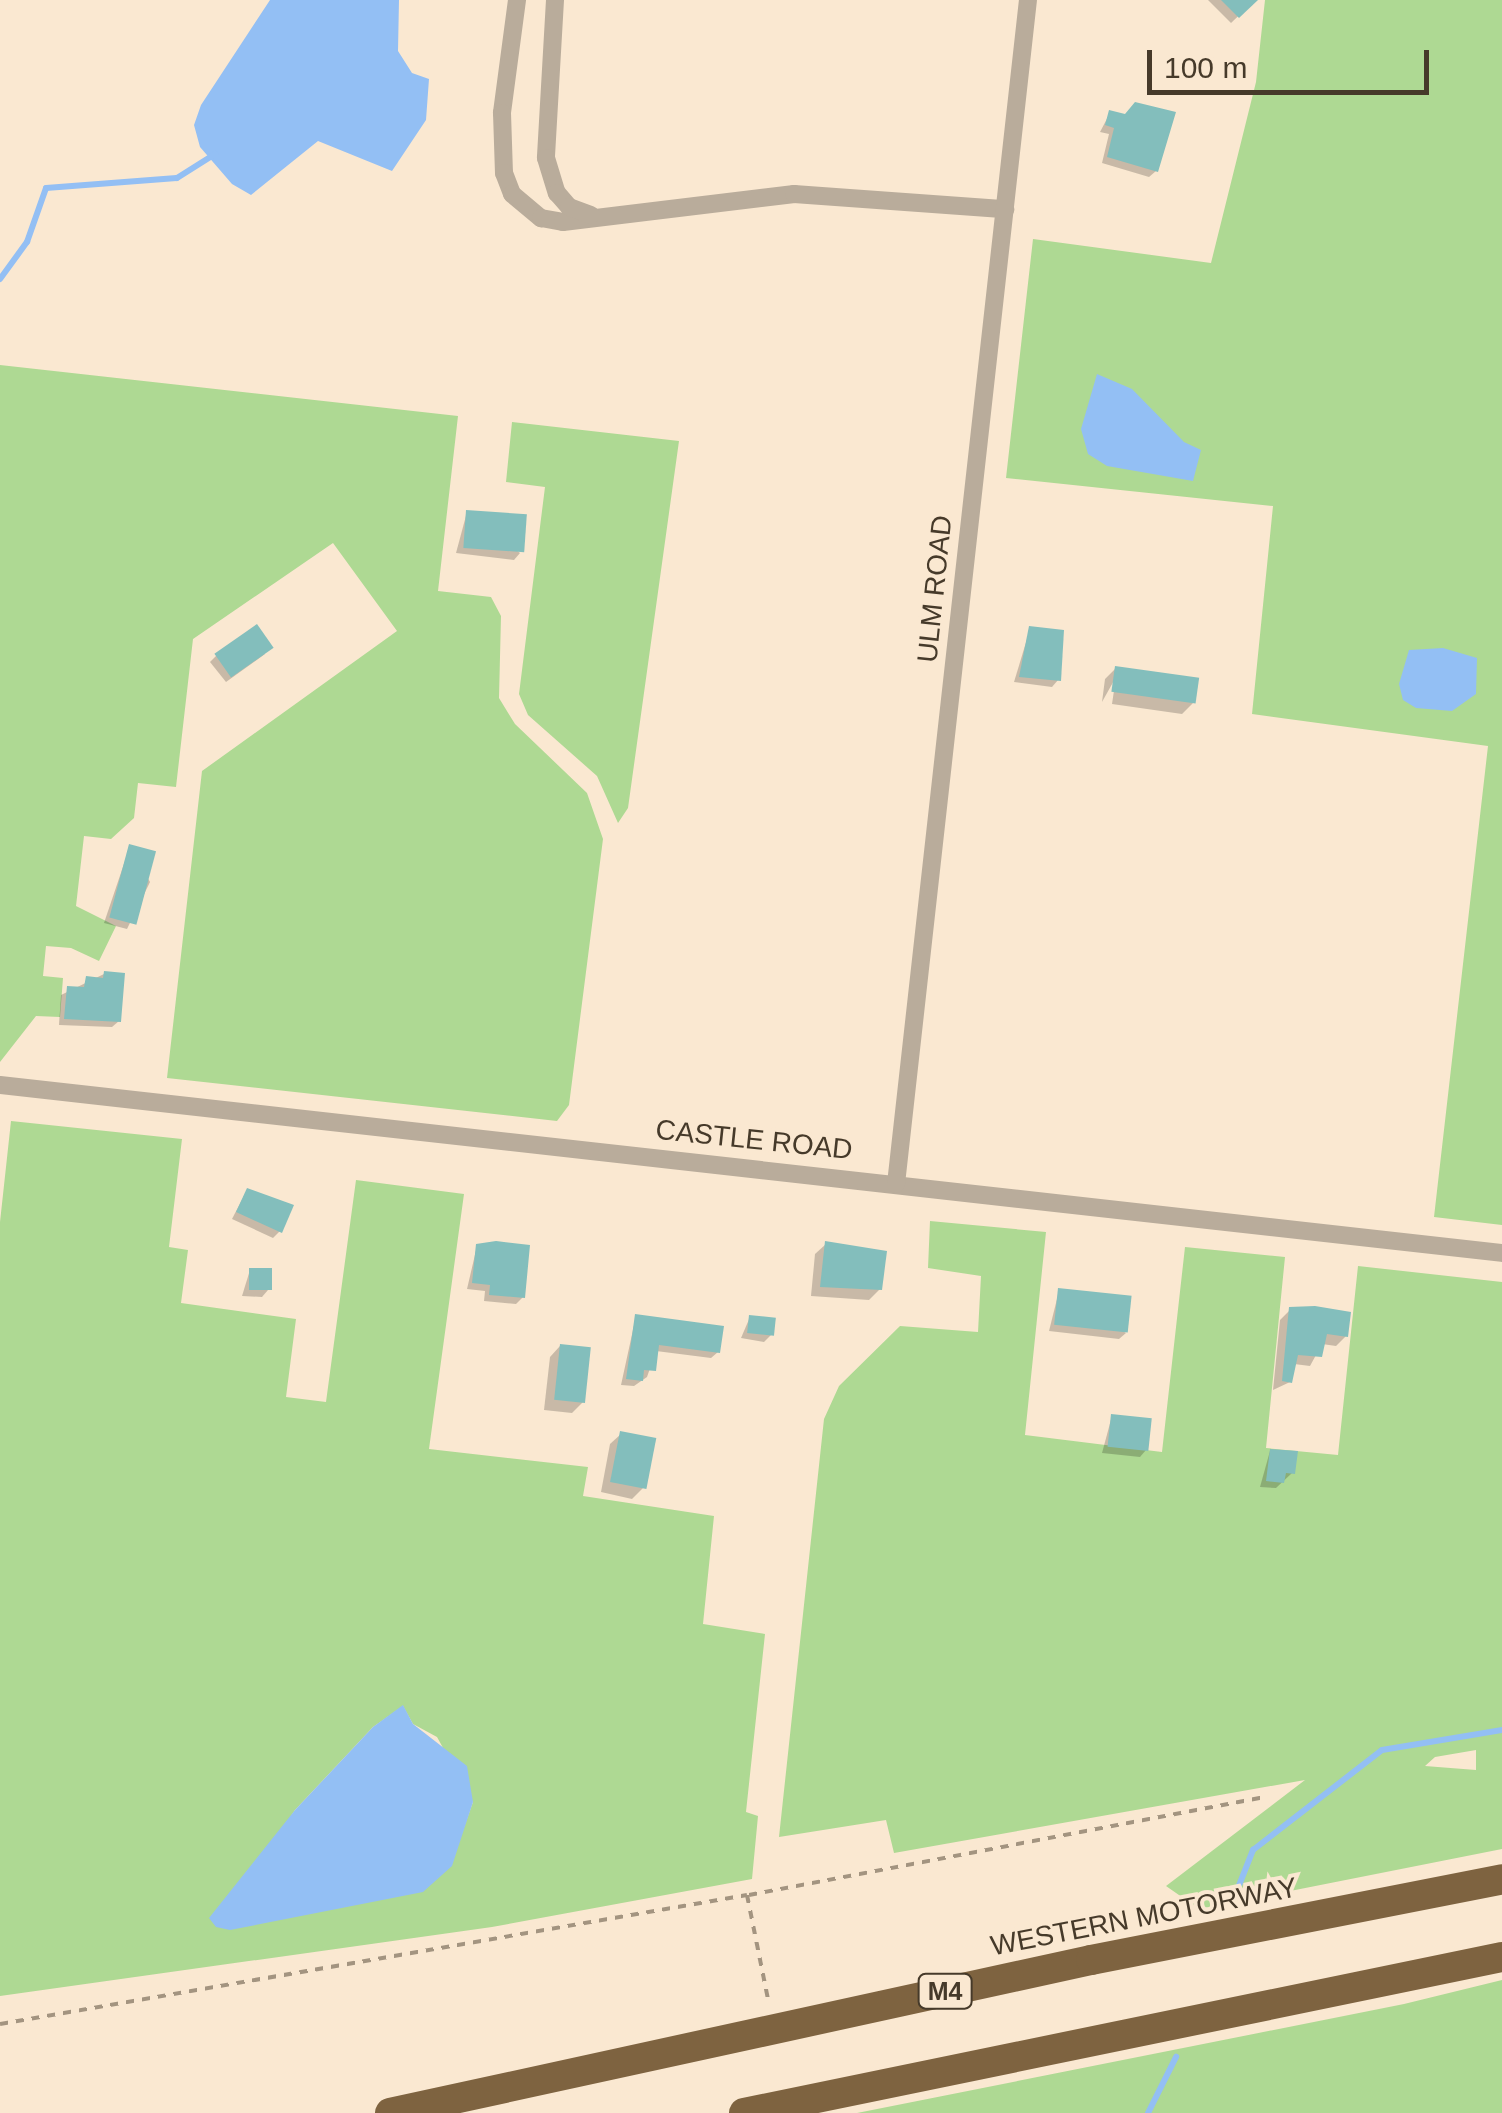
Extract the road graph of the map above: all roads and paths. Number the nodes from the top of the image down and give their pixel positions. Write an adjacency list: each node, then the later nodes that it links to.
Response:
1 (517, 0): 5 (street)
2 (555, 0): 5 (street)
3 (1028, 0): 4 (street, ULM ROAD)
4 (1005, 209): 5 (street); 7 (street, ULM ROAD)
5 (591, 215)
6 (0, 1084): 7 (street, CASTLE ROAD)
7 (896, 1184): 8 (street, CASTLE ROAD)
8 (1502, 1252)
9 (1265, 1797): 11 (path)
10 (1502, 1880): 14 (highway, WESTERN MOTORWAY / M4)
11 (747, 1896): 13 (path); 14 (path)
12 (1502, 1957): 16 (highway)
13 (0, 2024)
14 (774, 2028): 15 (highway, WESTERN MOTORWAY / M4)
15 (390, 2113)
16 (744, 2113)

